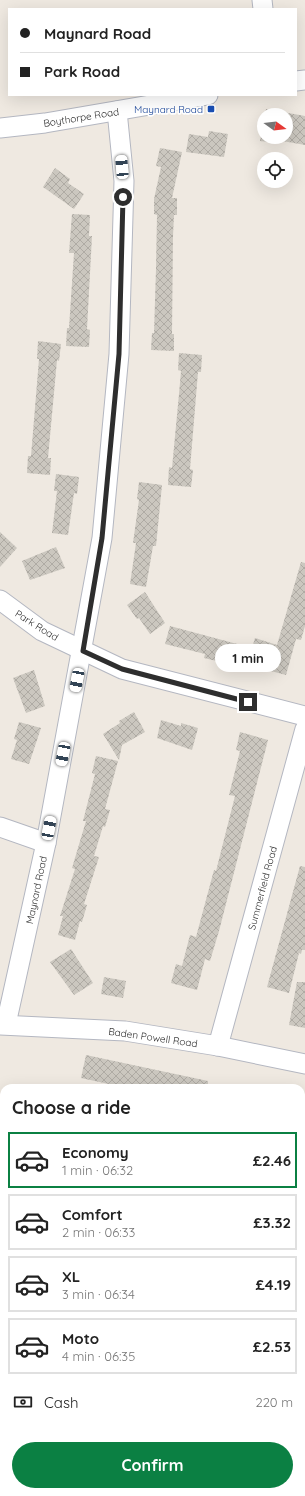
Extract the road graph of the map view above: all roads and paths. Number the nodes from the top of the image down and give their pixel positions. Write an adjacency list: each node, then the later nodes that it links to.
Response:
1 (202, 96): 2 (street, Boythorpe Road)
2 (117, 111): 3 (street, Boythorpe Road); 5 (street, Maynard Road)
3 (0, 128)
4 (0, 600): 5 (street, Park Road)
5 (83, 651): 6 (street, Park Road); 9 (street, Maynard Road)
6 (305, 716)
7 (305, 729): 11 (street, Summerfield Road)
8 (0, 827): 9 (street)
9 (46, 843): 10 (street, Maynard Road)
10 (3, 1024): 11 (street, Baden Powell Road)
11 (218, 1046): 12 (street, Baden Powell Road)
12 (305, 1064)

